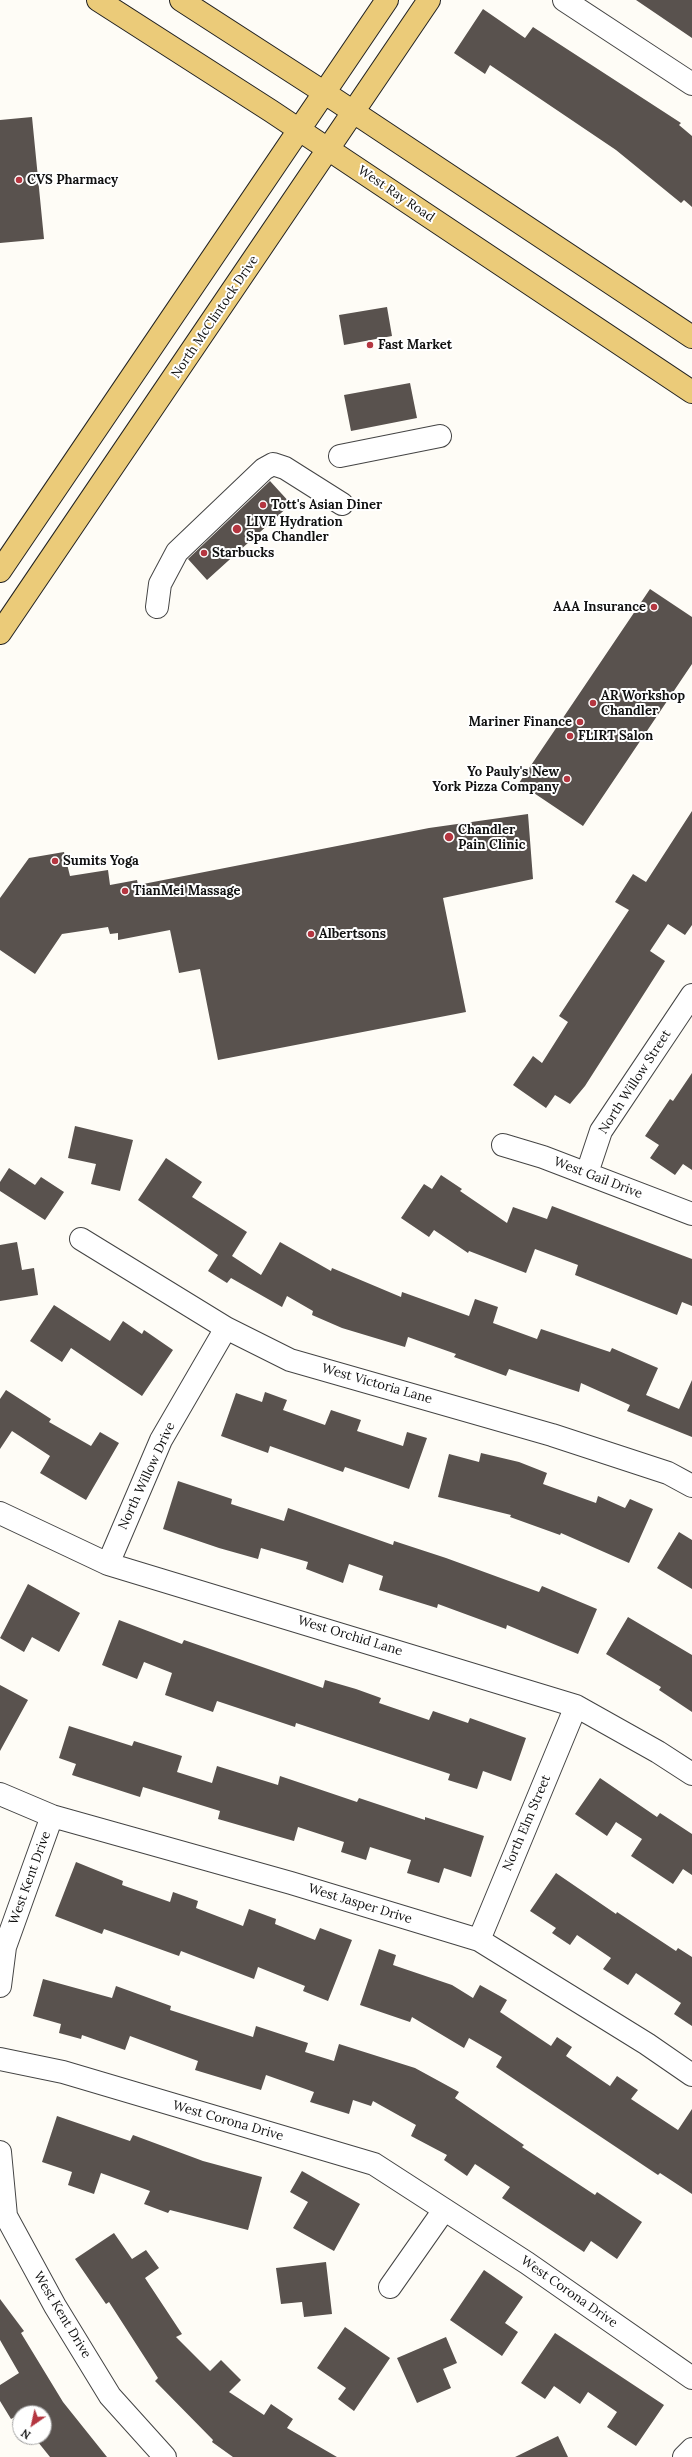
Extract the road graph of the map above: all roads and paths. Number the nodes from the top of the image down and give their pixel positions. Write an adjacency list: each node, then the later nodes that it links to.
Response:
1 (98, 0): 9 (main road, West Ray Road)
2 (181, 0): 7 (main road)
3 (387, 0): 7 (main road)
4 (428, 0): 8 (main road, North McClintock Drive)
5 (564, 0): 6 (street)
6 (692, 84)
7 (325, 93): 8 (main road); 9 (main road)
8 (353, 111): 10 (main road, North McClintock Drive); 11 (main road)
9 (300, 130): 10 (main road, West Ray Road); 16 (main road)
10 (328, 149): 12 (main road, West Ray Road); 18 (main road, North McClintock Drive)
11 (692, 337)
12 (692, 392)
13 (440, 436): 14 (street)
14 (340, 456)
15 (342, 504): 17 (street)
16 (0, 571)
17 (157, 607)
18 (0, 633)
19 (692, 995): 21 (street, North Willow Street)
20 (503, 1145): 21 (street, West Gail Drive)
21 (587, 1173): 22 (street, West Gail Drive)
22 (692, 1214)
23 (81, 1239): 24 (street, West Victoria Lane)
24 (226, 1328): 25 (street, West Victoria Lane); 27 (street, North Willow Drive)
25 (692, 1486)
26 (0, 1513): 27 (street, West Orchid Lane)
27 (108, 1564): 28 (street, West Orchid Lane)
28 (576, 1706): 29 (street, West Orchid Lane); 32 (street, North Elm Street)
29 (692, 1774)
30 (0, 1794): 31 (street, West Jasper Drive)
31 (52, 1816): 32 (street, West Jasper Drive); 33 (street, West Kent Drive)
32 (479, 1940): 35 (street, West Jasper Drive)
33 (0, 1986)
34 (0, 2059): 37 (street, West Corona Drive)
35 (692, 2075)
36 (0, 2152): 41 (street, West Kent Drive)
37 (444, 2210): 38 (street); 39 (street, West Corona Drive)
38 (390, 2287)
39 (692, 2378)
40 (692, 2449): 42 (street)
41 (166, 2457)
42 (684, 2457)

